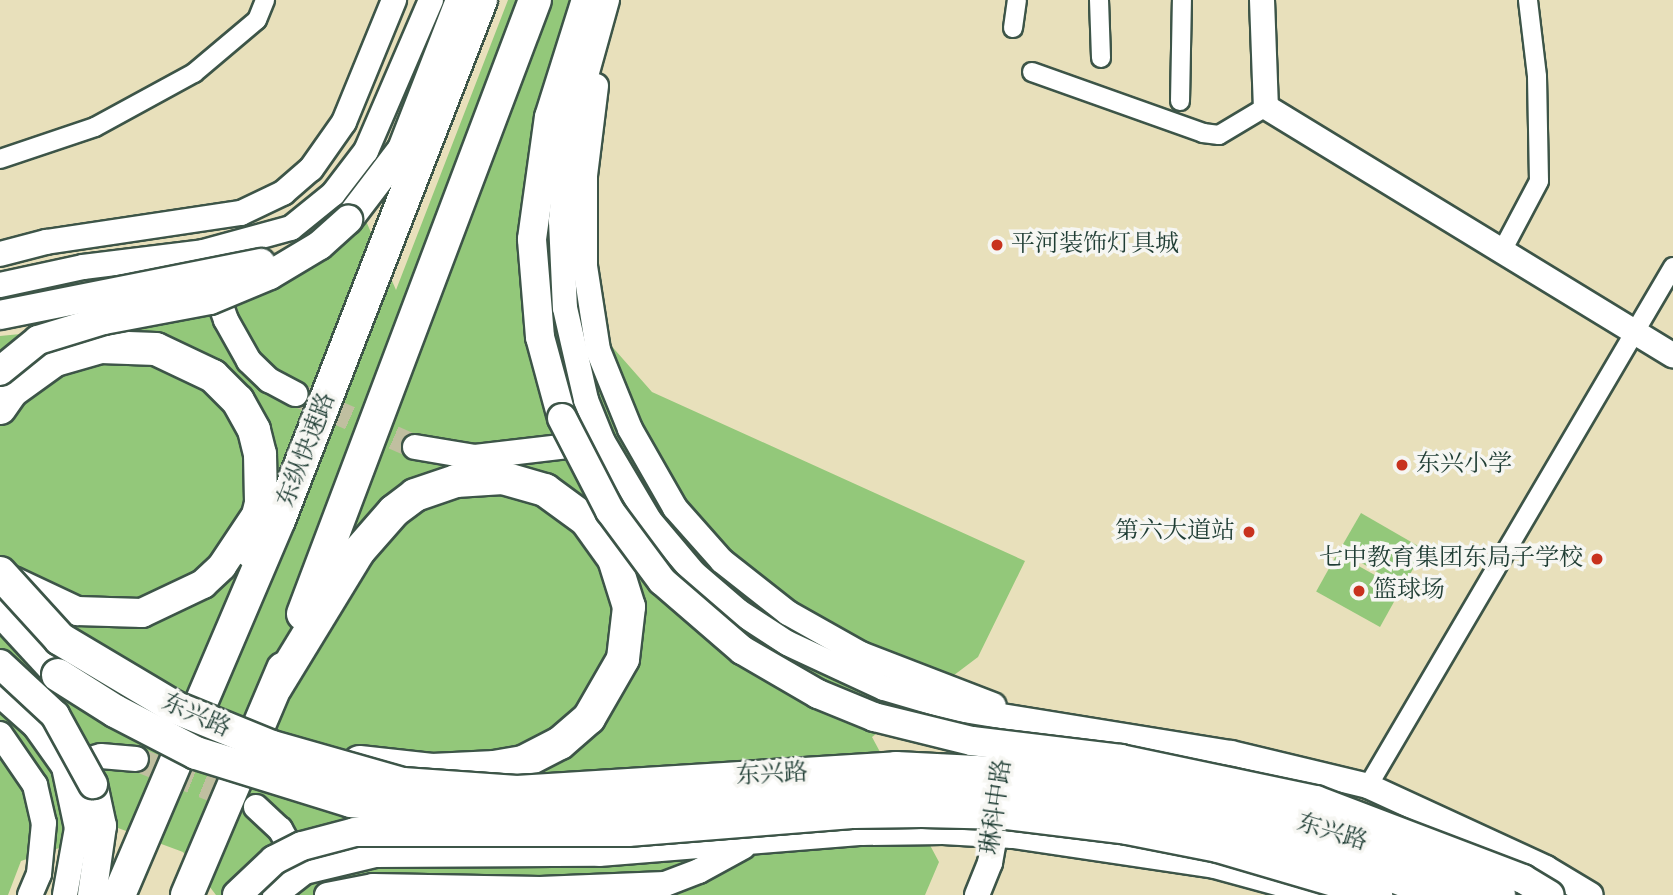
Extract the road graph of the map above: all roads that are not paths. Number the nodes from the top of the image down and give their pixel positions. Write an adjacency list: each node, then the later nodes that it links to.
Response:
1 (265, 0): 18 (street)
2 (394, 0): 22 (main road)
3 (430, 0): 21 (main road)
4 (460, 0): 19 (main road)
5 (481, 0): 37 (highway, 东纵快速路)
6 (535, 0): 40 (highway)
7 (1017, 0): 13 (street)
8 (1099, 0): 14 (street)
9 (1182, 0): 16 (street)
10 (1262, 0): 17 (main road)
11 (1528, 0): 20 (street)
12 (600, 2): 31 (main road); 42 (main road); 68 (main road, bridge)
13 (1013, 28)
14 (1101, 58)
15 (1032, 72): 17 (street)
16 (1180, 101)
17 (1266, 107): 20 (main road)
18 (0, 159)
19 (348, 220): 25 (main road, bridge); 28 (main road, bridge)
20 (1502, 251): 26 (main road)
21 (203, 252): 24 (main road); 29 (main road)
22 (0, 254)
23 (1673, 267): 26 (street)
24 (0, 285)
25 (0, 315)
26 (1634, 331): 27 (main road); 47 (street)
27 (1673, 355)
28 (0, 372)
29 (295, 394)
30 (0, 408): 33 (highway)
31 (603, 442): 32 (main road); 42 (main road)
32 (415, 447)
33 (261, 503): 34 (main road); 37 (highway)
34 (0, 573): 44 (highway, 东兴路, bridge)
35 (0, 612): 39 (main road)
36 (0, 631): 39 (main road)
37 (223, 654): 57 (highway, 东纵快速路)
38 (0, 664): 56 (main road, bridge)
39 (58, 675): 66 (highway, 东兴路, bridge)
40 (276, 687): 44 (highway, bridge); 58 (highway)
41 (0, 695): 46 (main road)
42 (1017, 718): 47 (main road); 49 (main road, 琳科中路); 51 (main road)
43 (0, 734): 54 (main road)
44 (272, 747): 67 (highway, 东兴路, bridge)
45 (136, 759): 46 (main road)
46 (64, 766): 55 (main road)
47 (1368, 786): 69 (main road)
48 (256, 807): 53 (main road)
49 (999, 808): 50 (main road); 51 (main road, 琳科中路)
50 (943, 832): 51 (main road); 52 (main road)
51 (1005, 835): 62 (main road, 琳科中路); 63 (main road, 琳科中路); 64 (main road)
52 (750, 842): 53 (main road); 61 (main road)
53 (304, 872): 60 (main road)
54 (30, 895)
55 (65, 895)
56 (92, 895)
57 (120, 895)
58 (187, 895)
59 (237, 895): 65 (main road, bridge)
60 (275, 895)
61 (327, 895)
62 (977, 895)
63 (987, 895)
64 (1321, 895)
65 (1378, 895)
66 (1442, 895)
67 (1499, 895)
68 (1550, 895)
69 (1591, 895)

